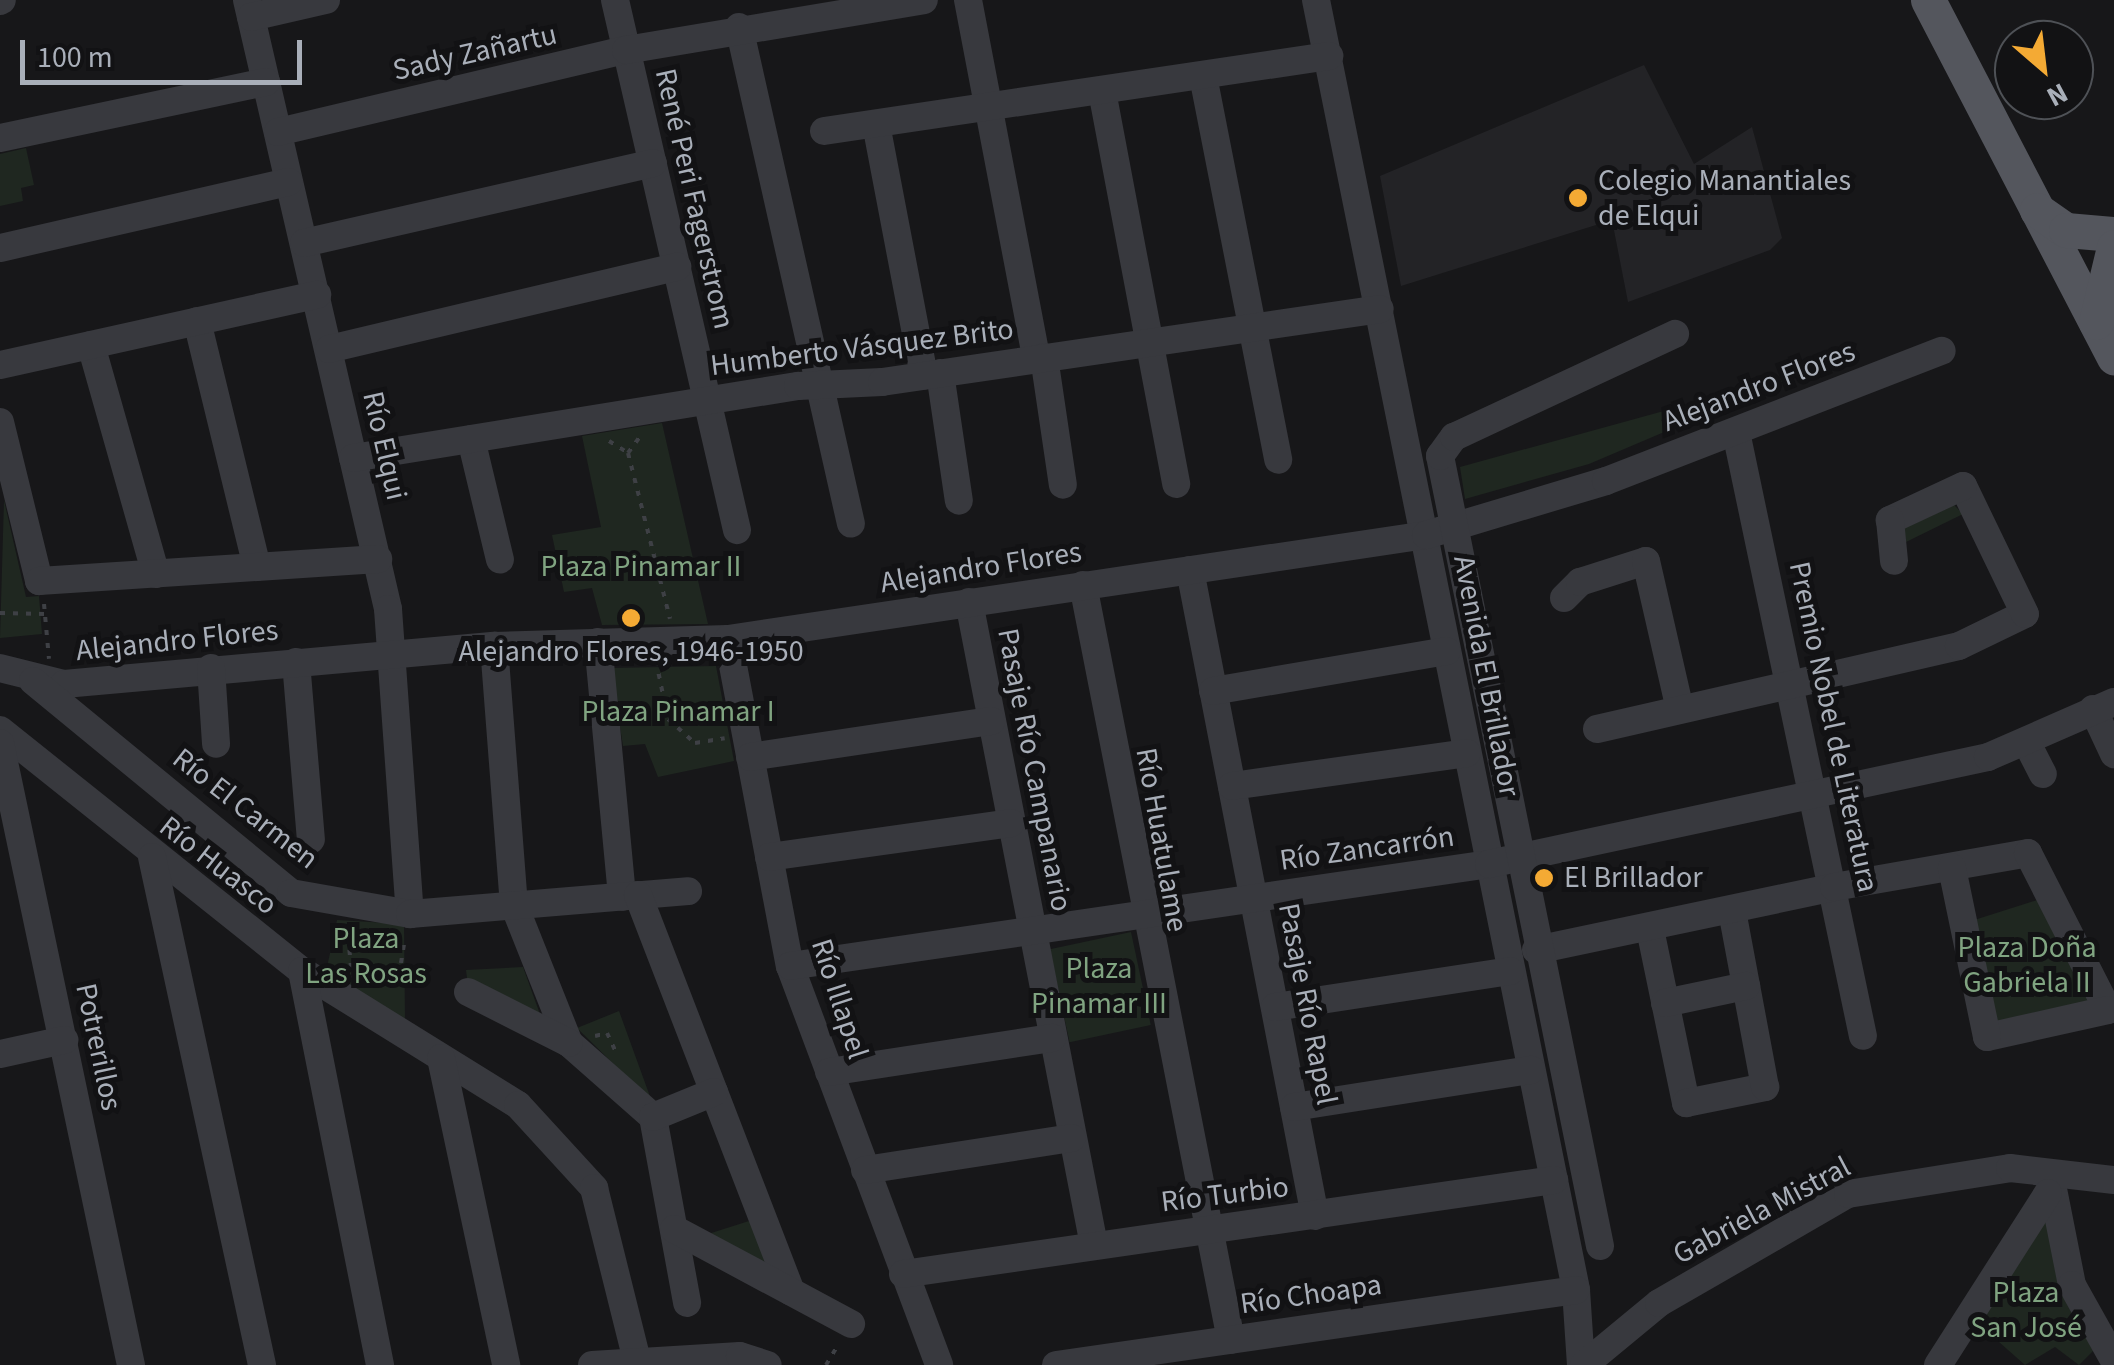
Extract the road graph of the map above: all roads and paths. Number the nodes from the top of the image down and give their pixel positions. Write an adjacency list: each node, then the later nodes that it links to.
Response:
1 (326, 0): 7 (street)
2 (615, 0): 9 (street, René Peri Fagerstrom)
3 (924, 0): 8 (street, Sady Zañartu)
4 (968, 0): 14 (street)
5 (1316, 0): 10 (street, Avenida El Brillador)
6 (1928, 0): 21 (main road)
7 (249, 8): 12 (street, Río Elqui)
8 (739, 28): 9 (street, Sady Zañartu); 42 (street)
9 (626, 50): 17 (street, Sady Zañartu); 19 (street, René Peri Fagerstrom)
10 (1329, 56): 11 (street); 29 (street, Avenida El Brillador)
11 (1203, 76): 13 (street); 32 (street)
12 (266, 82): 17 (street, Río Elqui); 18 (street)
13 (1102, 91): 14 (street); 34 (street)
14 (989, 108): 15 (street); 39 (street)
15 (876, 124): 16 (street); 41 (street)
16 (824, 131)
17 (278, 132): 20 (street, Río Elqui)
18 (0, 138)
19 (653, 163): 23 (street); 27 (street, René Peri Fagerstrom)
20 (289, 182): 23 (street, Río Elqui); 25 (street)
21 (2036, 208): 22 (main road); 26 (main road)
22 (2114, 236): 26 (main road)
23 (304, 243): 28 (street, Río Elqui)
24 (2114, 247): 31 (main road)
25 (0, 248)
26 (2066, 265): 31 (main road)
27 (677, 267): 36 (street); 43 (street, René Peri Fagerstrom)
28 (317, 295): 30 (street); 36 (street, Río Elqui)
29 (1380, 309): 32 (street, Humberto Vásquez Brito); 55 (street, Avenida El Brillador)
30 (197, 322): 35 (street); 59 (street)
31 (2096, 322): 38 (main road)
32 (1252, 327): 34 (street, Humberto Vásquez Brito); 49 (street)
33 (1675, 334): 55 (street, Avenida El Brillador)
34 (1149, 342): 39 (street, Humberto Vásquez Brito); 50 (street)
35 (91, 345): 40 (street); 61 (street)
36 (329, 350): 48 (street, Río Elqui)
37 (1942, 351): 45 (street, Alejandro Flores)
38 (2114, 357)
39 (1040, 358): 41 (street, Humberto Vásquez Brito); 51 (street)
40 (0, 365)
41 (932, 374): 42 (street, Humberto Vásquez Brito); 52 (street)
42 (818, 383): 43 (street, Humberto Vásquez Brito); 53 (street)
43 (708, 400): 46 (street, Humberto Vásquez Brito); 54 (street, René Peri Fagerstrom)
44 (0, 422): 62 (street)
45 (1736, 432): 55 (street, Alejandro Flores); 78 (street, Premio Nobel de Literatura)
46 (471, 439): 48 (street, Humberto Vásquez Brito); 57 (street)
47 (628, 453): 68 (path)
48 (352, 458): 56 (street, Río Elqui)
49 (1278, 460)
50 (1176, 484)
51 (1063, 485)
52 (958, 501)
53 (852, 524)
54 (737, 530)
55 (1438, 531): 60 (street, Alejandro Flores); 72 (street, Avenida El Brillador); 99 (street, Avenida El Brillador)
56 (378, 559): 59 (street); 73 (street, Río Elqui)
57 (500, 560)
58 (1894, 561): 78 (street)
59 (257, 567): 61 (street)
60 (1190, 570): 63 (street, Alejandro Flores); 80 (street, Pasaje Río Rapel)
61 (156, 574): 62 (street)
62 (39, 581): 67 (path)
63 (1083, 585): 65 (street, Alejandro Flores); 109 (street, Río Huatulame)
64 (1564, 598): 81 (street)
65 (968, 602): 69 (street, Alejandro Flores); 83 (street, Pasaje Río Campanario)
66 (0, 612): 67 (path)
67 (45, 614): 79 (path)
68 (670, 624)
69 (728, 640): 70 (street, Alejandro Flores); 89 (street, Río Illapel)
70 (598, 642): 71 (street, Alejandro Flores); 103 (street)
71 (494, 646): 73 (street, Alejandro Flores); 105 (street)
72 (1448, 651): 80 (street); 90 (street, Avenida El Brillador)
73 (392, 655): 75 (street, Alejandro Flores); 108 (street, Río Elqui)
74 (655, 656): 89 (path)
75 (296, 662): 77 (street, Alejandro Flores); 96 (street)
76 (0, 668): 79 (street, Alejandro Flores)
77 (210, 668): 79 (street, Alejandro Flores); 88 (street)
78 (1794, 679): 81 (street); 94 (street, Premio Nobel de Literatura)
79 (42, 682): 106 (street, Río El Carmen)
80 (1213, 691): 93 (street, Pasaje Río Rapel)
81 (1679, 705): 84 (street)
82 (2104, 706): 86 (street, Río Zancarrón); 91 (street)
83 (991, 720): 89 (street); 95 (street, Pasaje Río Campanario)
84 (1596, 729)
85 (0, 730): 97 (street, Río Huasco)
86 (2026, 741): 92 (street); 94 (street, Río Zancarrón)
87 (0, 743): 123 (street, Potrerillos)
88 (216, 744)
89 (748, 747): 98 (street, Río Illapel)
90 (1467, 753): 93 (street); 99 (street, Avenida El Brillador)
91 (2114, 754)
92 (2043, 774)
93 (1232, 786): 104 (street, Pasaje Río Rapel)
94 (1814, 791): 99 (street, Río Zancarrón); 101 (street, Premio Nobel de Literatura)
95 (1010, 823): 98 (street); 111 (street, Pasaje Río Campanario)
96 (311, 839)
97 (152, 857): 114 (street, Río Huasco); 151 (street)
98 (769, 857): 113 (street, Río Illapel)
99 (1502, 862): 104 (street, Río Zancarrón); 112 (street, Avenida El Brillador); 115 (street, Avenida El Brillador)
100 (1952, 868): 100 (street); 101 (street)
101 (1834, 887): 107 (street); 121 (street, Premio Nobel de Literatura)
102 (688, 891): 103 (street, Río El Carmen)
103 (630, 896): 105 (street, Río El Carmen); 129 (street)
104 (1254, 898): 109 (street, Río Zancarrón); 120 (street, Pasaje Río Rapel)
105 (514, 905): 108 (street, Río El Carmen); 124 (street)
106 (348, 906): 108 (street, Río El Carmen); 118 (path)
107 (1732, 912): 110 (street); 116 (street)
108 (410, 914): 118 (path)
109 (1142, 914): 111 (street, Río Zancarrón); 139 (street, Río Huatulame)
110 (1650, 928): 112 (street); 119 (street)
111 (1031, 930): 113 (street, Río Zancarrón); 122 (street, Pasaje Río Campanario)
112 (1536, 950): 141 (street, Avenida El Brillador)
113 (790, 966): 128 (street, Río Illapel)
114 (302, 971): 118 (street, Río Huasco); 152 (street)
115 (1510, 971): 120 (street); 127 (street, Avenida El Brillador)
116 (1746, 986): 119 (street); 119 (street)
117 (468, 992): 124 (street)
118 (341, 995): 126 (street, Río Huasco)
119 (1665, 1003)
120 (1275, 1007): 130 (street, Pasaje Río Rapel)
121 (1863, 1036)
122 (1052, 1038): 128 (street); 132 (street, Pasaje Río Campanario)
123 (64, 1040): 125 (street); 150 (street, Potrerillos)
124 (569, 1044): 131 (street)
125 (0, 1054)
126 (441, 1058): 148 (street, Río Huasco); 153 (street)
127 (1532, 1070): 130 (street); 134 (street, Avenida El Brillador)
128 (829, 1072): 133 (street, Río Illapel)
129 (714, 1092): 131 (street); 144 (street)
130 (1294, 1107): 137 (street, Pasaje Río Rapel)
131 (653, 1117): 138 (street)
132 (1072, 1138): 133 (street); 140 (street, Pasaje Río Campanario)
133 (864, 1170): 142 (street, Río Illapel)
134 (1554, 1180): 137 (street, Río Turbio); 143 (street, Avenida El Brillador)
135 (2114, 1180): 136 (street, Gabriela Mistral)
136 (2050, 1183): 149 (street); 158 (street, Gabriela Mistral); 159 (street)
137 (1315, 1216): 139 (street, Río Turbio)
138 (674, 1229): 144 (street); 145 (street)
139 (1205, 1229): 140 (street, Río Turbio); 147 (street, Río Huatulame)
140 (1094, 1245): 142 (street, Río Turbio)
141 (1600, 1246)
142 (904, 1274): 156 (street, Río Illapel)
143 (1576, 1290): 147 (street, Río Choapa); 158 (street, Avenida El Brillador)
144 (791, 1292): 146 (street)
145 (687, 1304)
146 (851, 1324)
147 (1231, 1340): 157 (street, Río Choapa)
148 (637, 1360): 154 (street); 155 (street)
149 (2114, 1360)
150 (130, 1365)
151 (262, 1365)
152 (380, 1365)
153 (506, 1365)
154 (592, 1365)
155 (768, 1365)
156 (938, 1365)
157 (1056, 1365)
158 (1582, 1365)
159 (1938, 1365)

